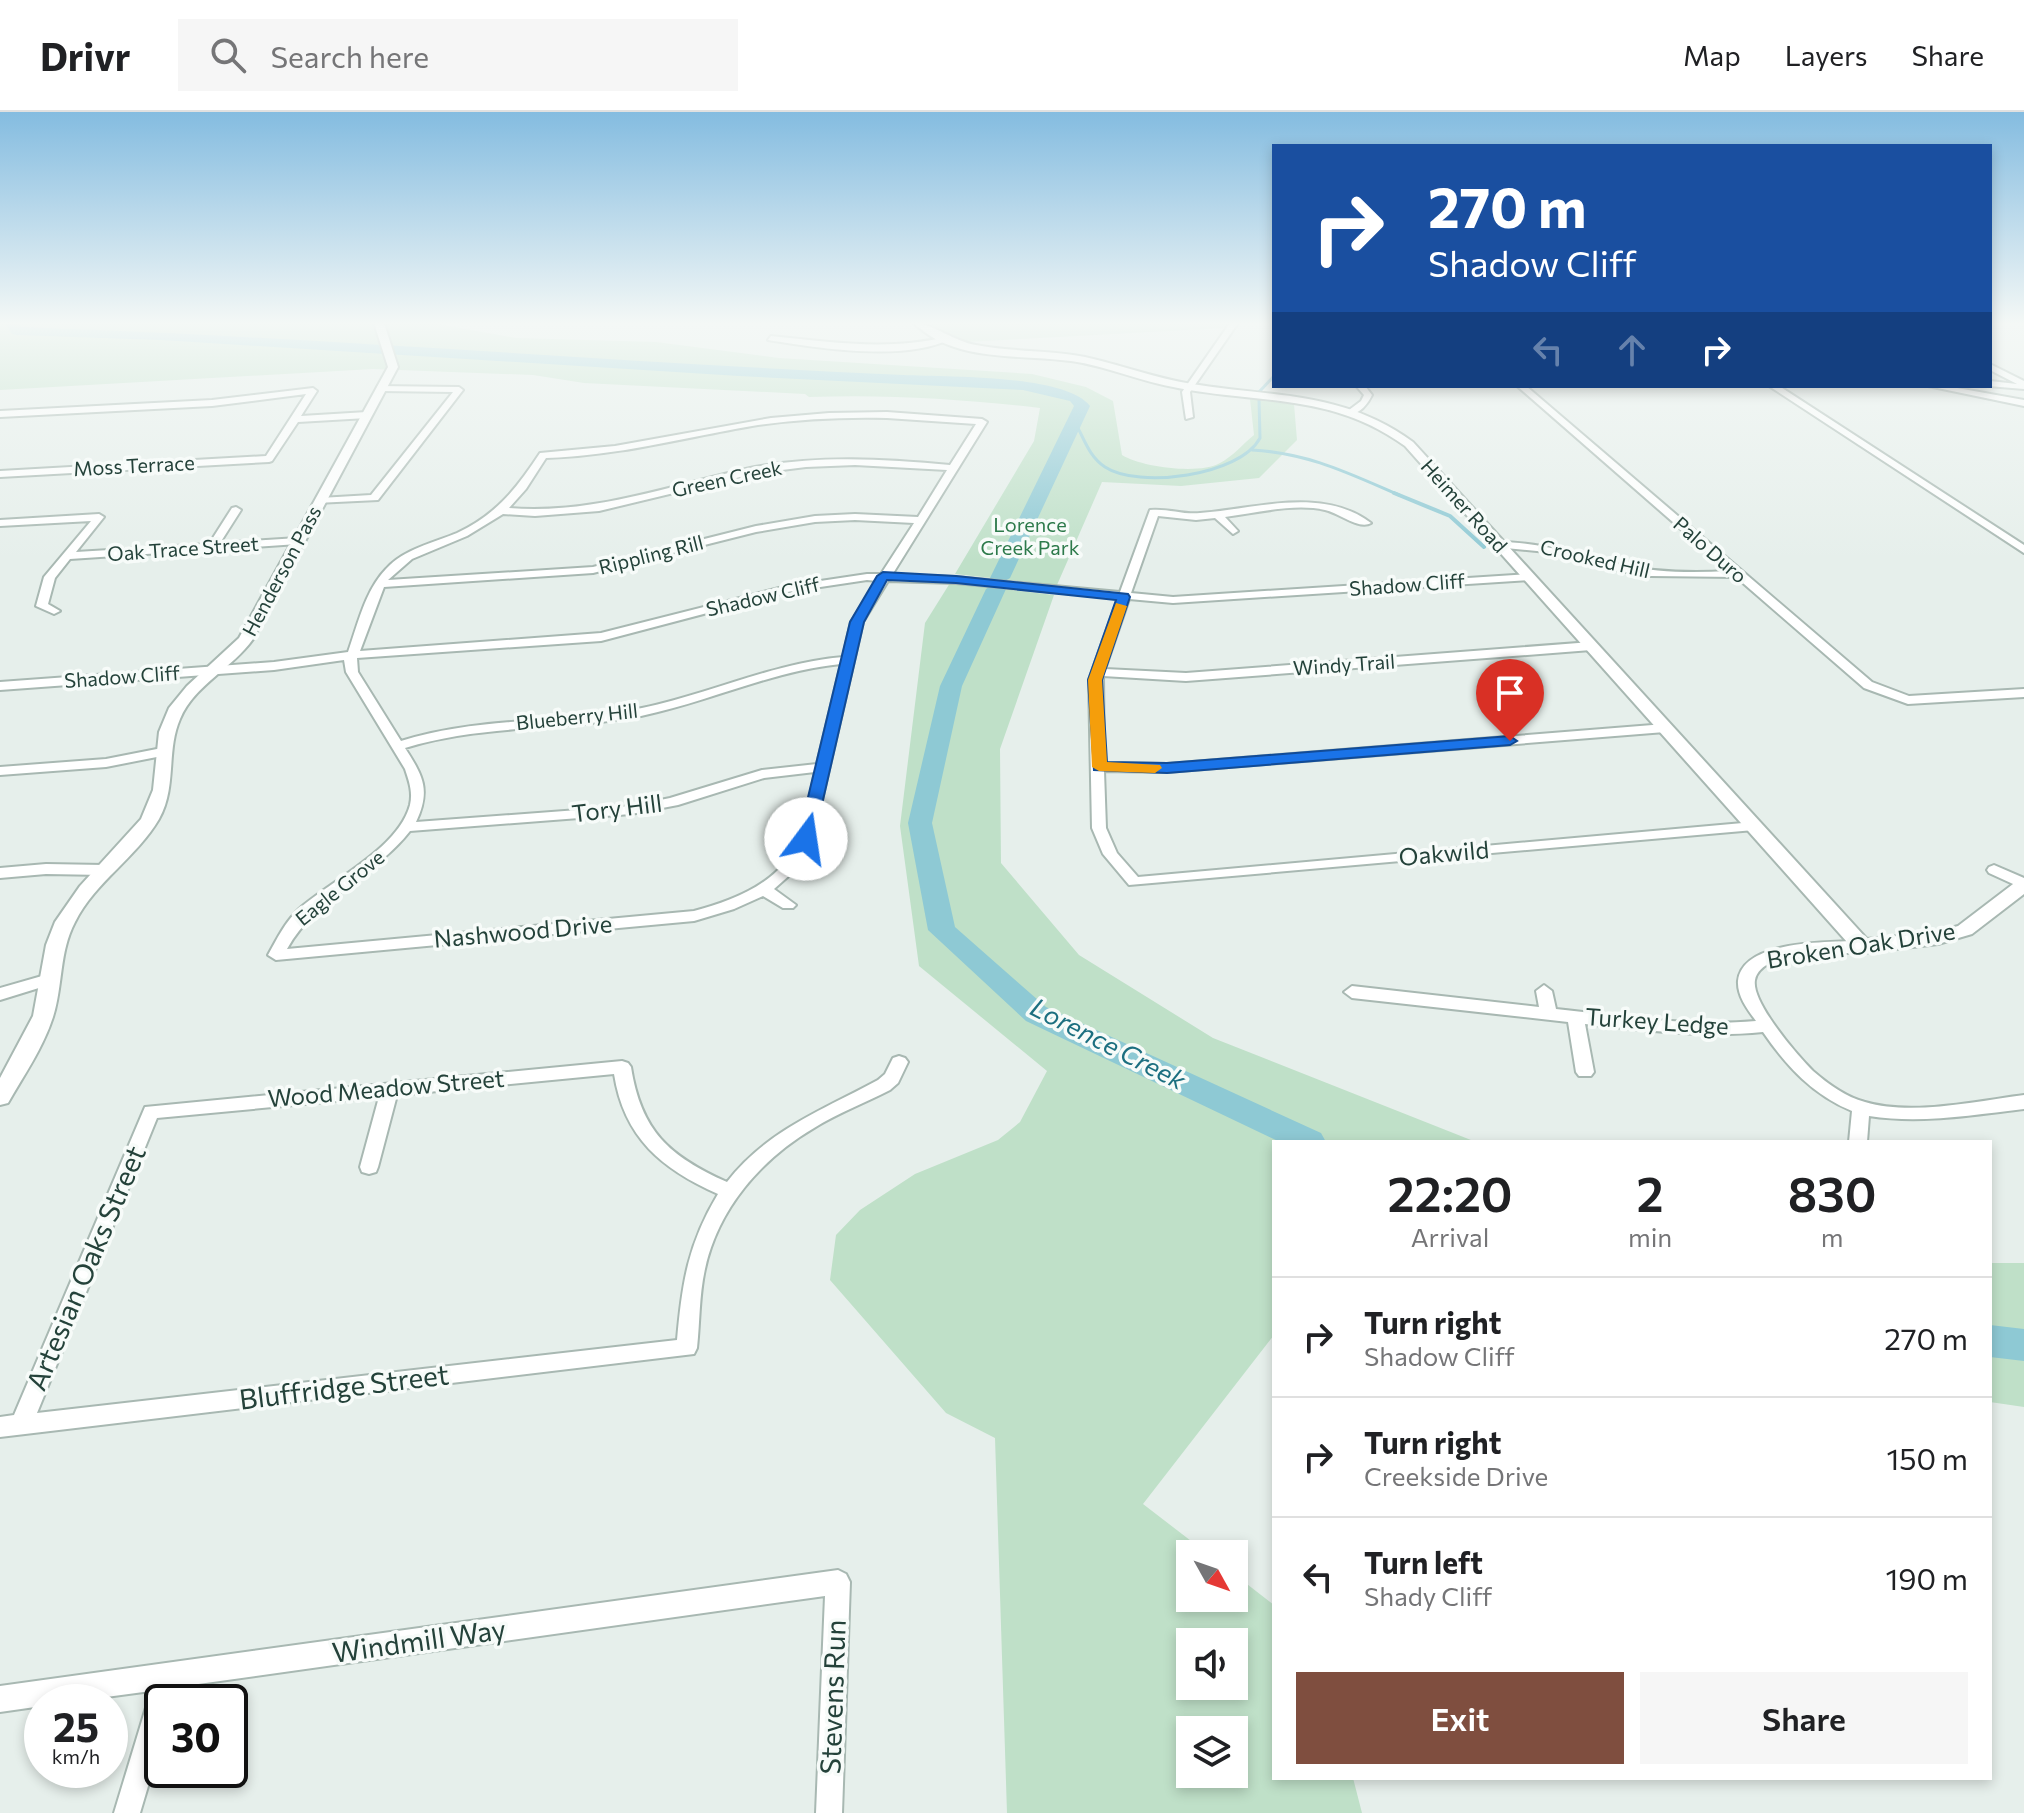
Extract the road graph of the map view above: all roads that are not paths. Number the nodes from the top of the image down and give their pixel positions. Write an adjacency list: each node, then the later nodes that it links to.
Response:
1 (207, 402): 10 (street)
2 (306, 402): 17 (street)
3 (374, 402): 14 (street, Henderson Pass)
4 (449, 402): 21 (street)
5 (1187, 402): 15 (street)
6 (1306, 402): 12 (street, Heimer Road)
7 (1364, 402): 12 (street)
8 (1540, 402): 34 (street, Palo Duro)
9 (1798, 402): 32 (street)
10 (192, 404): 11 (street); 16 (street)
11 (65, 410): 13 (street); 18 (street)
12 (1352, 412): 30 (street, Heimer Road)
13 (0, 414)
14 (367, 415): 17 (street); 21 (street, Henderson Pass)
15 (1189, 417)
16 (178, 419)
17 (295, 419): 20 (street, Moss Terrace)
18 (48, 427)
19 (953, 468): 23 (street, Green Creek); 23 (street, Nashwood Drive); 25 (street, Nashwood Drive)
20 (0, 474)
21 (320, 501): 29 (street, Henderson Pass)
22 (236, 510): 31 (street)
23 (503, 511): 37 (street)
24 (1218, 515): 27 (street); 28 (street); 38 (street)
25 (919, 520): 35 (street, Nashwood Drive); 37 (street, Rippling Rill)
26 (0, 523): 33 (street)
27 (1366, 523)
28 (1233, 531)
29 (298, 541): 31 (street, Oak Trace Street); 43 (street, Henderson Pass)
30 (1499, 545): 34 (street, Crooked Hill); 36 (street, Heimer Road)
31 (212, 547): 33 (street, Oak Trace Street)
32 (2024, 550)
33 (68, 556): 39 (street)
34 (1738, 574): 46 (street, Palo Duro)
35 (883, 576): 38 (street, Shadow Cliff); 41 (street, Shadow Cliff); 42 (street, Nashwood Drive)
36 (1529, 577): 38 (street, Shadow Cliff); 40 (street, Heimer Road)
37 (381, 584): 41 (street)
38 (1124, 597): 44 (street)
39 (54, 611)
40 (1591, 646): 44 (street, Windy Trail); 47 (street, Heimer Road)
41 (353, 655): 43 (street, Shadow Cliff); 48 (street, Eagle Grove)
42 (848, 660): 48 (street, Blueberry Hill); 50 (street, Nashwood Drive)
43 (215, 670): 45 (street, Shadow Cliff); 49 (street, Henderson Pass)
44 (1098, 672): 51 (street)
45 (0, 686)
46 (2024, 693)
47 (1665, 728): 51 (street); 53 (street, Heimer Road)
48 (397, 746): 54 (street, Eagle Grove)
49 (162, 752): 52 (street); 55 (street, Henderson Pass)
50 (824, 767): 54 (street, Tory Hill); 59 (street, Nashwood Drive)
51 (1099, 767): 53 (street, Oakwild)
52 (0, 771)
53 (1754, 826): 61 (street, Heimer Road)
54 (406, 827): 62 (street, Eagle Grove)
55 (104, 870): 57 (street); 63 (street, Henderson Pass)
56 (1994, 870): 58 (street, Broken Oak Drive)
57 (0, 873)
58 (2024, 885): 61 (street, Broken Oak Drive)
59 (765, 890): 60 (street); 62 (street, Nashwood Drive)
60 (788, 905)
61 (1862, 946): 69 (street, Broken Oak Drive)
62 (276, 955)
63 (49, 979): 66 (street); 73 (street, Henderson Pass)
64 (1544, 991): 67 (street)
65 (1352, 992): 67 (street, Turkey Ledge)
66 (0, 994)
67 (1549, 1014): 68 (street, Turkey Ledge)
68 (1576, 1017): 69 (street, Turkey Ledge); 71 (street)
69 (1766, 1026): 75 (street)
70 (899, 1062): 79 (street)
71 (1585, 1072)
72 (390, 1088): 76 (street, Wood Meadow Street); 78 (street); 79 (street, Wood Meadow Street)
73 (0, 1097)
74 (2024, 1102): 75 (street)
75 (1861, 1110): 77 (street)
76 (151, 1112): 80 (street, Artesian Oaks Street)
77 (1858, 1140)
78 (369, 1167)
79 (730, 1191): 80 (street, Bluffridge Street)
80 (10, 1426)
81 (838, 1582): 82 (street, Windmill Way); 85 (street, Stevens Run)
82 (168, 1676): 83 (street, Windmill Way); 84 (street)
83 (0, 1699)
84 (127, 1813)
85 (829, 1813)

